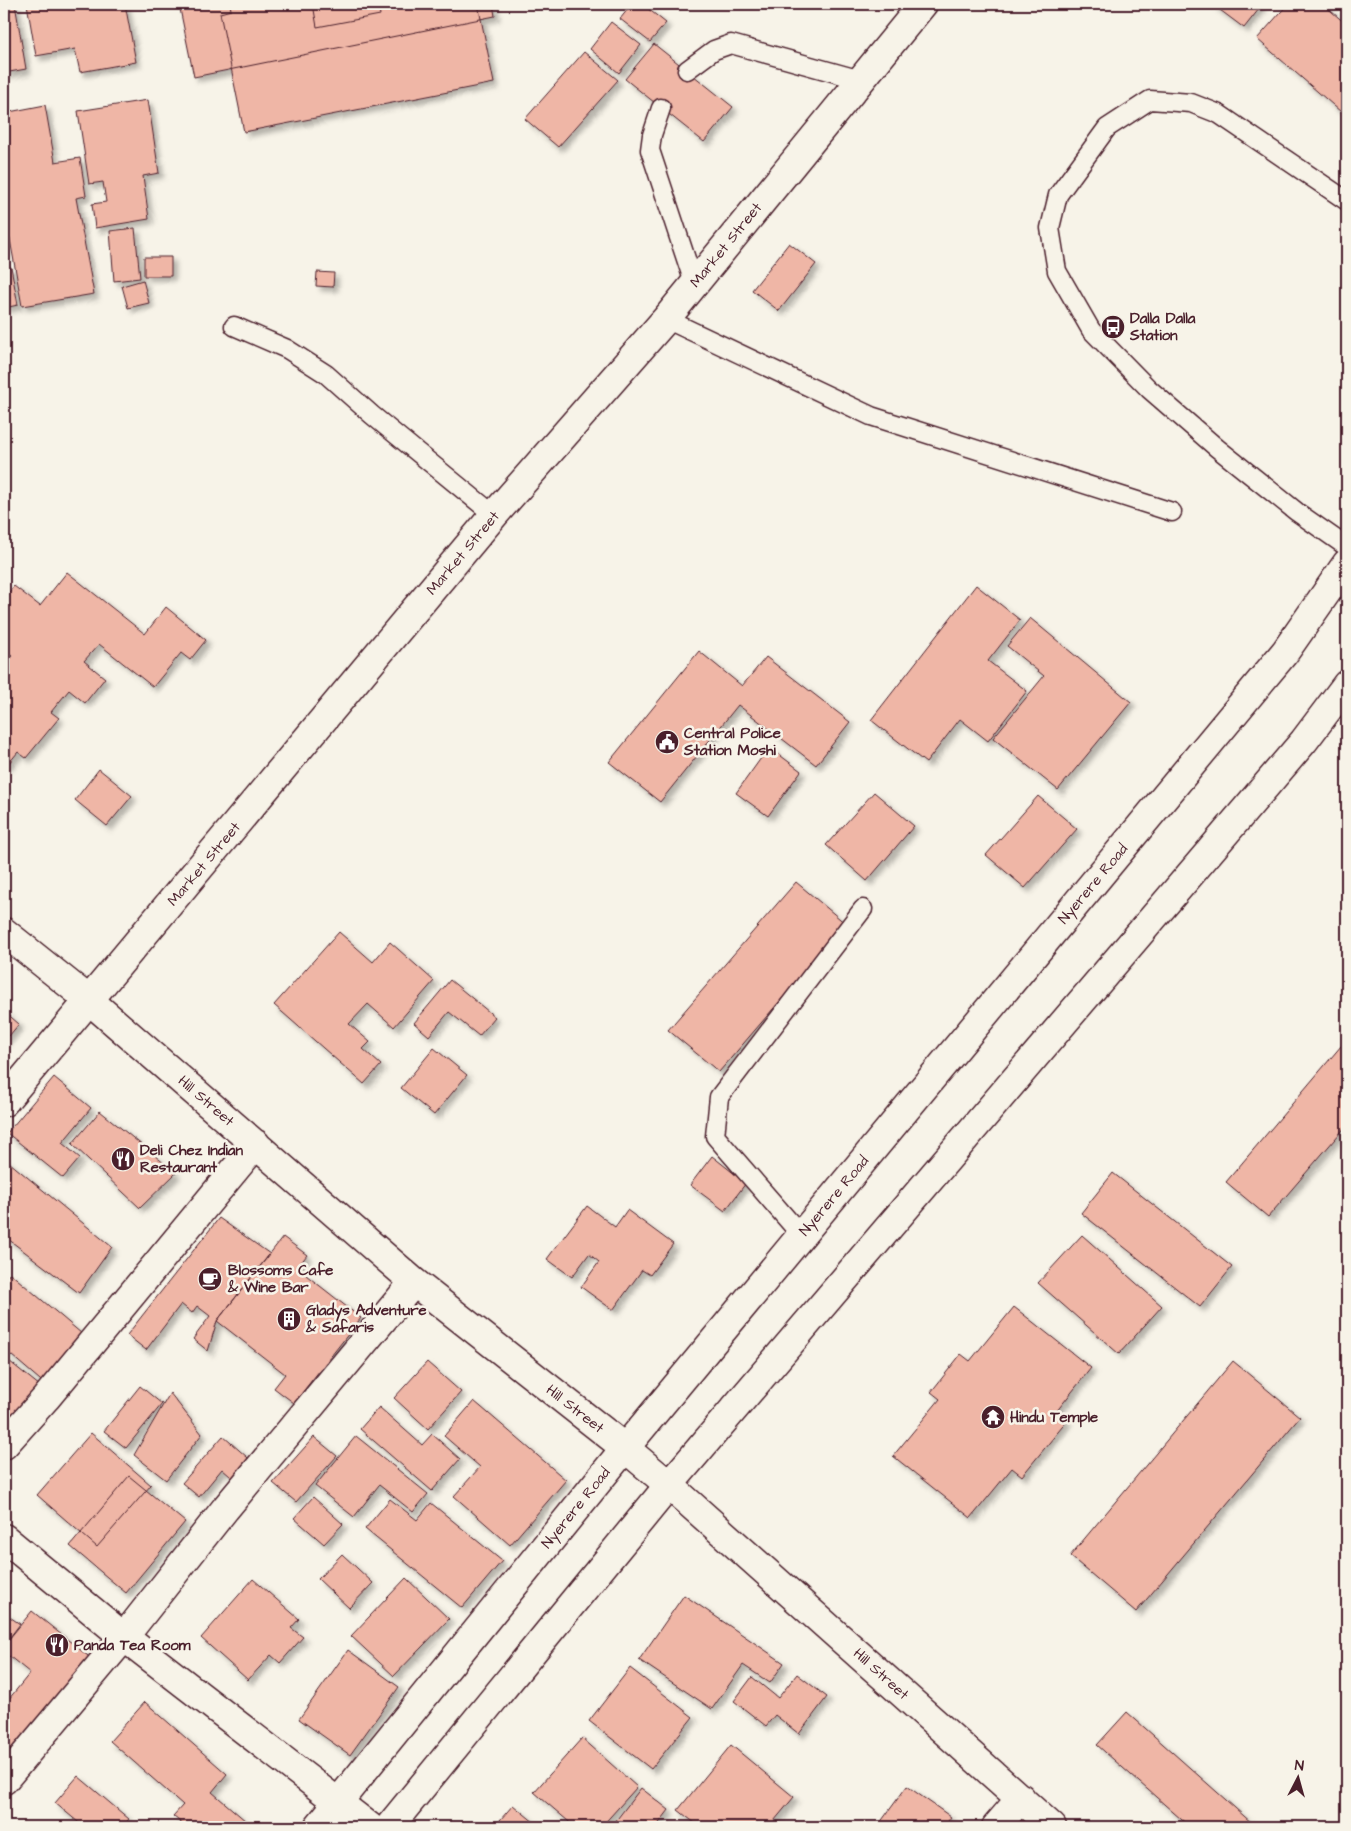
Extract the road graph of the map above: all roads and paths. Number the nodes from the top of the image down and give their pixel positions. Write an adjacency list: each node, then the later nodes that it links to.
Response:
1 (922, 4): 3 (street, Market Street)
2 (687, 70): 3 (lane)
3 (861, 80): 6 (street, Market Street)
4 (661, 108): 6 (lane)
5 (1347, 201): 11 (lane)
6 (694, 283): 7 (street, Market Street)
7 (666, 319): 9 (lane); 10 (street, Market Street)
8 (234, 326): 10 (lane)
9 (1172, 512)
10 (494, 515): 16 (street, Market Street)
11 (1347, 547)
12 (1347, 563): 19 (street, Nyerere Road)
13 (1347, 684): 23 (street)
14 (863, 910): 19 (lane)
15 (4, 932): 16 (street, Hill Street)
16 (89, 1000): 17 (street, Market Street); 18 (street, Hill Street)
17 (4, 1102)
18 (256, 1144): 20 (street, Hill Street); 21 (street)
19 (801, 1235): 22 (street, Nyerere Road)
20 (414, 1282): 22 (street, Hill Street); 25 (street)
21 (4, 1445)
22 (625, 1448): 23 (street, Hill Street); 28 (street, Nyerere Road)
23 (669, 1485): 27 (street, Hill Street); 31 (street)
24 (4, 1538): 25 (street)
25 (124, 1636): 26 (street); 28 (street)
26 (4, 1780)
27 (1021, 1798): 32 (street); 33 (street, Hill Street)
28 (339, 1802): 29 (street, Nyerere Road); 30 (street)
29 (318, 1827)
30 (370, 1827)
31 (389, 1827)
32 (996, 1827)
33 (1052, 1827)

